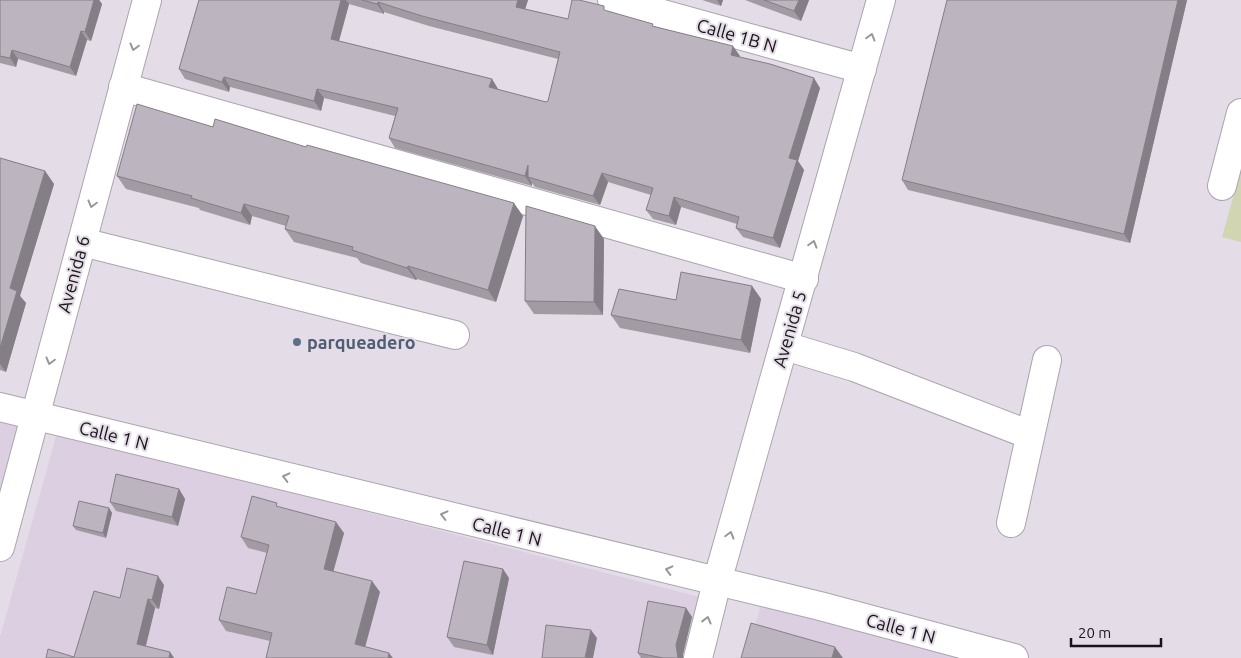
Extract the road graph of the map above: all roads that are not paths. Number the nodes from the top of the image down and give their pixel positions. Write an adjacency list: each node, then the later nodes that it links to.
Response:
1 (147, 0): 5 (street, Avenida 6, one-way to 5)
2 (612, 0): 4 (street, Calle 1B N)
3 (881, 0): 4 (street, Avenida 5, one-way to 3)
4 (862, 69): 9 (street, Avenida 5, one-way to 4)
5 (123, 87): 8 (street, Avenida 6, one-way to 8); 9 (street)
6 (1241, 113): 7 (street)
7 (1222, 186)
8 (82, 242): 10 (street); 14 (street, Avenida 6, one-way to 14)
9 (804, 279): 11 (street, Avenida 5)
10 (455, 335)
11 (785, 346): 15 (street); 18 (street, Avenida 5, one-way to 11)
12 (1047, 360): 15 (street)
13 (0, 407): 14 (street, Calle 1 N)
14 (35, 416): 17 (street, Avenida 6); 18 (street, Calle 1 N, one-way to 14)
15 (1030, 436): 16 (street)
16 (1011, 523)
17 (0, 547)
18 (717, 582): 19 (street, Avenida 5, one-way to 18); 20 (street, Calle 1 N)
19 (698, 658)
20 (1014, 658)

